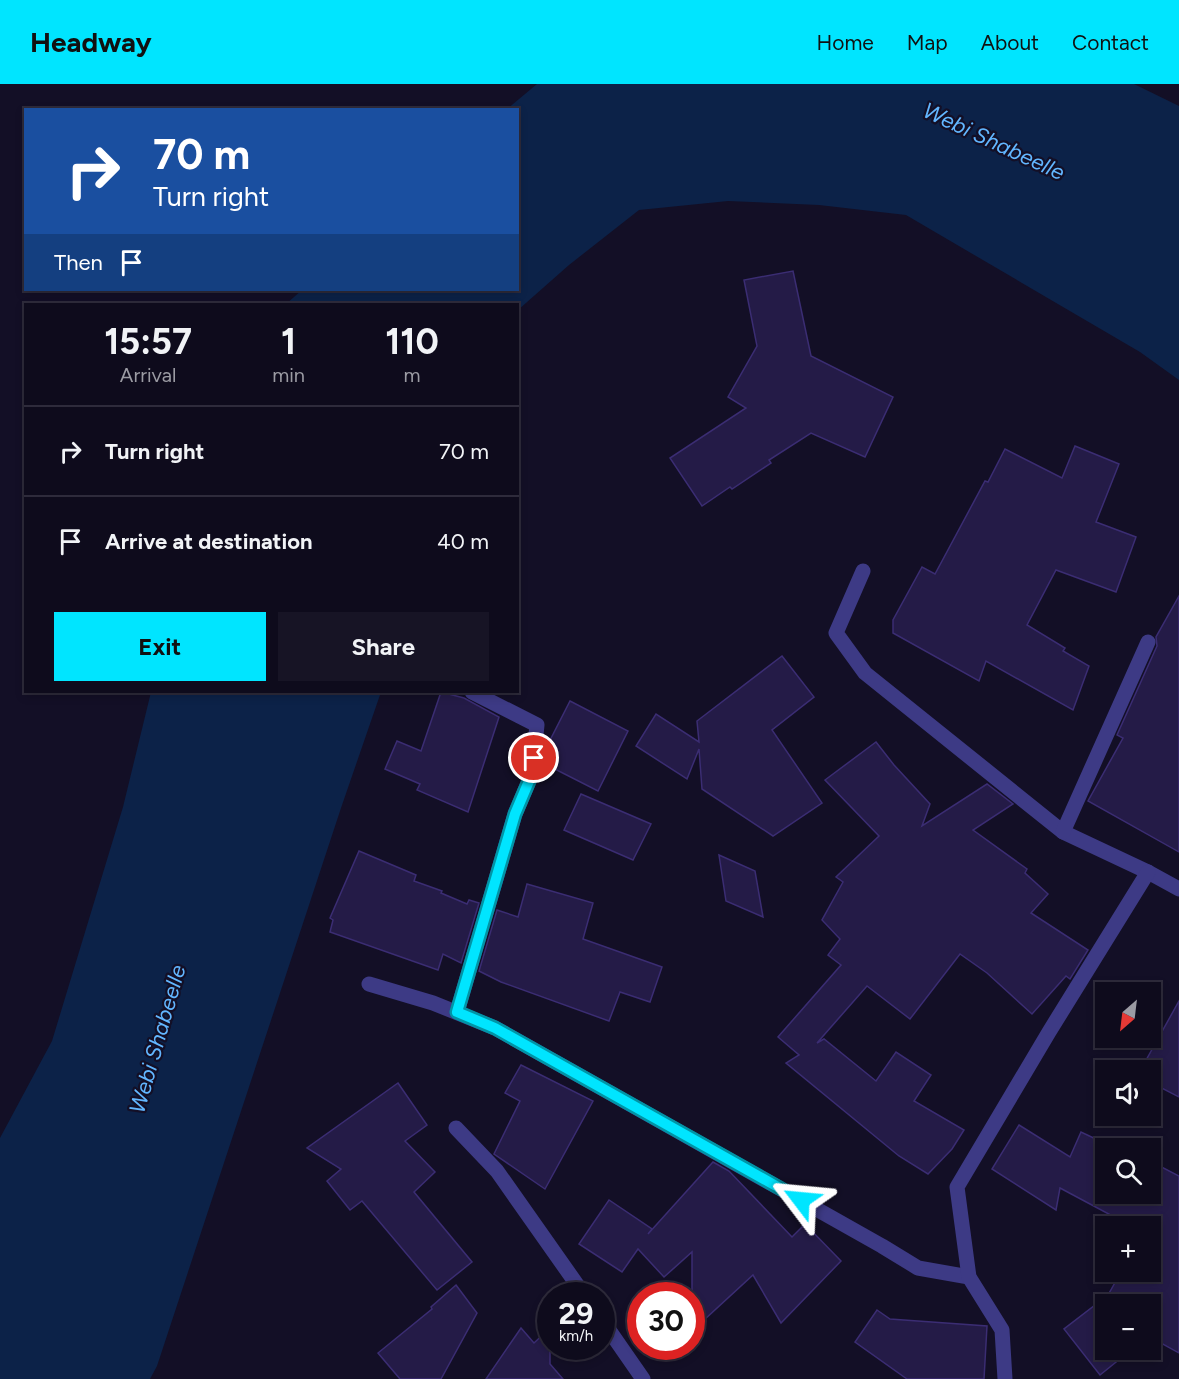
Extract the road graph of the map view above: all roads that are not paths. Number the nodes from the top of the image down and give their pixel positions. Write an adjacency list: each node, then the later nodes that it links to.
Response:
1 (862, 571): 4 (street)
2 (1148, 642): 4 (street)
3 (474, 693): 8 (street)
4 (1063, 832): 5 (street)
5 (1148, 872): 6 (street); 10 (street)
6 (1179, 890)
7 (369, 984): 8 (street)
8 (457, 1012): 10 (street)
9 (456, 1128): 11 (street)
10 (969, 1277): 14 (street)
11 (575, 1282)
12 (615, 1339): 13 (street)
13 (643, 1379)
14 (1005, 1379)

